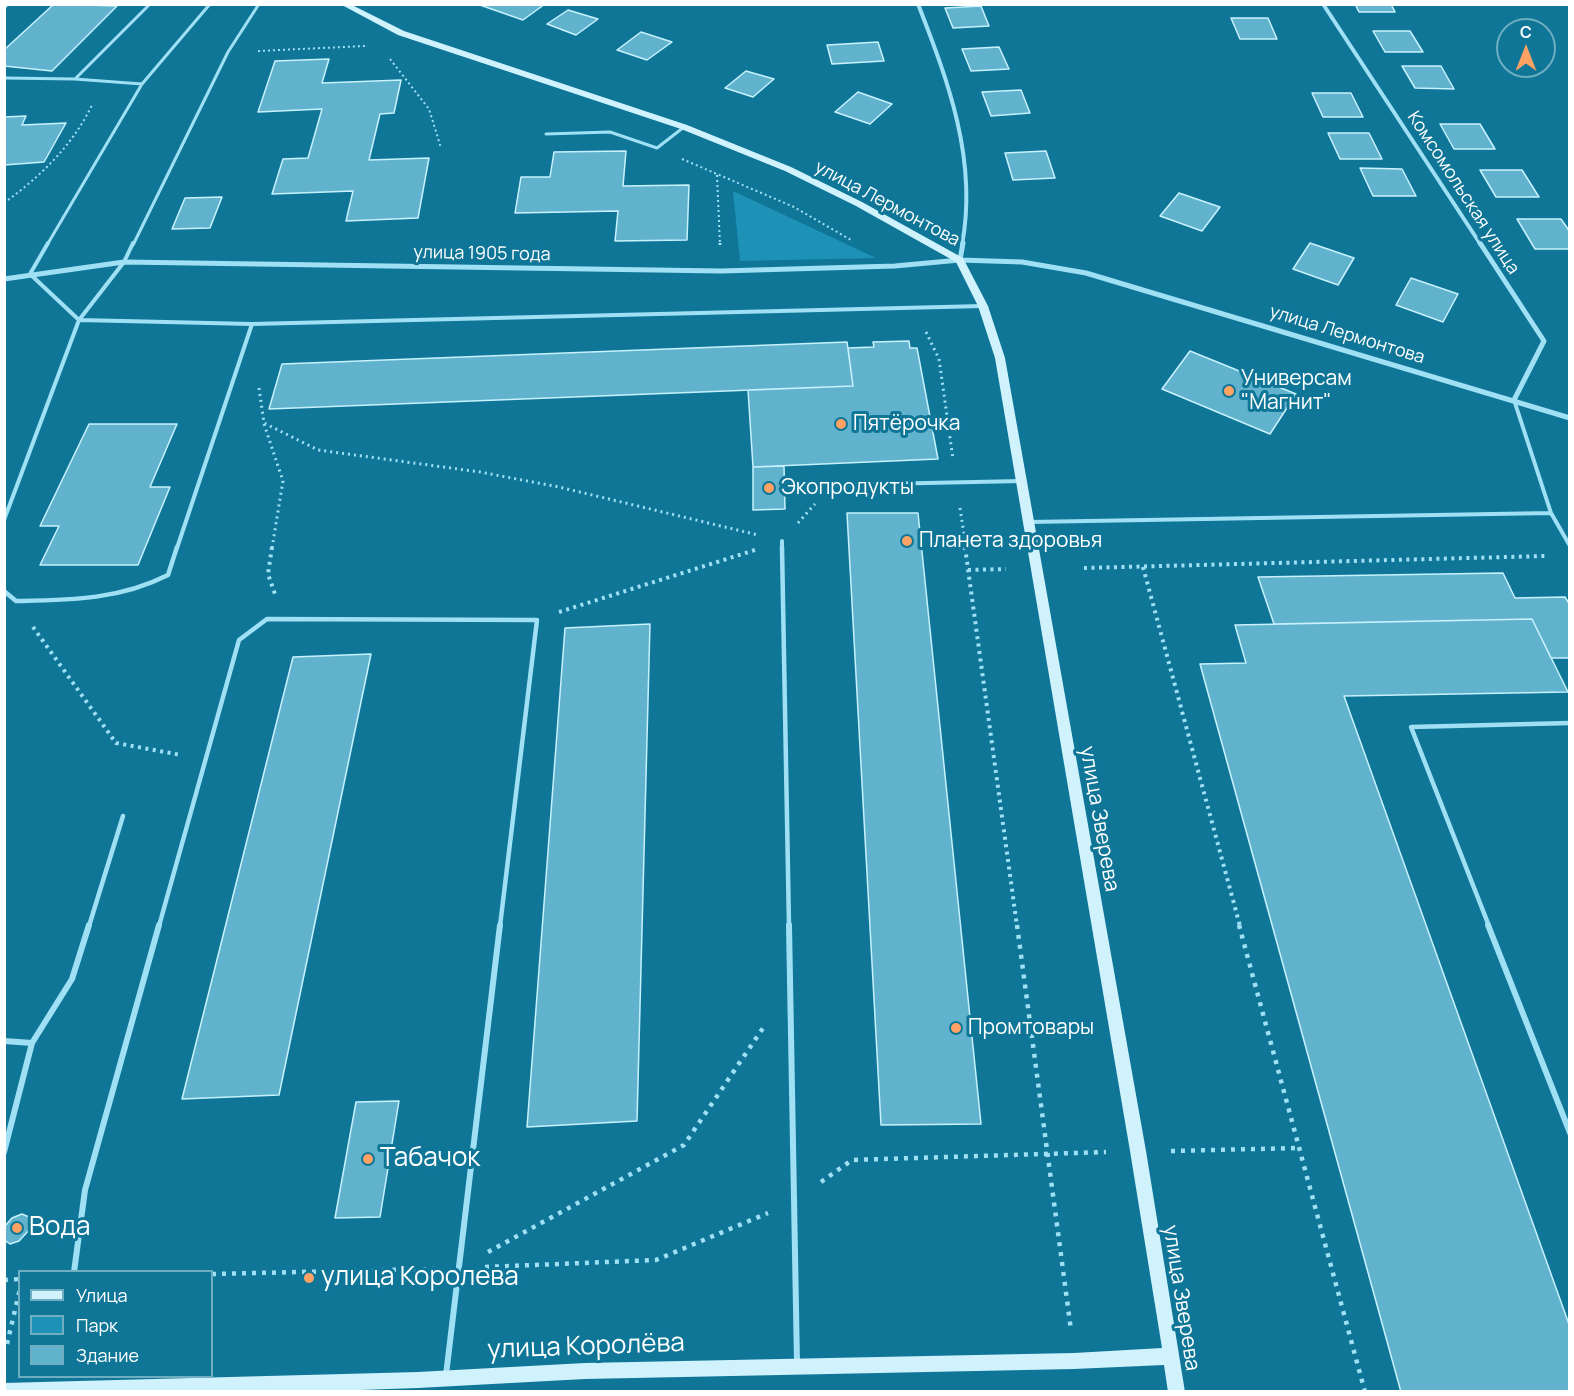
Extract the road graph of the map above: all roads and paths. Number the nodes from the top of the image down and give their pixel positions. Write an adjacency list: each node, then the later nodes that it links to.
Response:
1 (8, 4): 8 (lane)
2 (150, 4): 13 (lane)
3 (210, 4): 15 (lane)
4 (259, 4): 10 (lane)
5 (343, 4): 16 (main road, улица Лермонтова)
6 (918, 4): 22 (street)
7 (1323, 4): 33 (street, Комсомольская улица)
8 (4, 8)
9 (367, 45): 10 (path)
10 (228, 52): 23 (lane)
11 (386, 54): 18 (path)
12 (4, 78): 13 (lane)
13 (75, 79): 14 (lane)
14 (100, 81): 15 (lane); 21 (path)
15 (142, 84): 26 (lane)
16 (684, 127): 19 (lane); 22 (main road, улица Лермонтова)
17 (546, 134): 19 (lane)
18 (441, 148)
19 (657, 148): 20 (path)
20 (717, 176): 24 (path); 25 (path)
21 (4, 203)
22 (960, 260): 24 (street, улица 1905 года); 28 (main road, улица Зверева); 33 (street, улица Лермонтова)
23 (124, 262): 25 (street, улица 1905 года); 26 (street, улица 1905 года); 30 (lane)
24 (895, 266): 25 (street, улица 1905 года)
25 (721, 271)
26 (30, 273): 27 (street, улица 1905 года); 30 (lane)
27 (4, 279)
28 (982, 306): 29 (lane); 36 (main road, улица Зверева)
29 (915, 308): 31 (lane); 37 (path)
30 (79, 320): 31 (lane); 40 (lane)
31 (252, 324): 50 (lane)
32 (258, 379): 35 (path)
33 (1514, 400): 34 (street, улица Лермонтова); 39 (lane)
34 (1569, 418)
35 (264, 423): 42 (path); 51 (path)
36 (1022, 481): 37 (lane); 41 (main road, улица Зверева)
37 (956, 483): 38 (lane); 48 (path)
38 (832, 485): 42 (path)
39 (1551, 513): 41 (lane); 43 (lane)
40 (4, 520)
41 (1029, 522): 47 (main road, улица Зверева)
42 (782, 541): 52 (path); 56 (lane)
43 (1569, 546)
44 (1546, 556): 45 (path)
45 (1143, 567): 46 (path); 60 (path)
46 (1084, 568)
47 (1035, 569): 48 (path); 61 (main road, улица Зверева)
48 (968, 570): 63 (path)
49 (4, 591): 50 (lane)
50 (16, 601): 54 (path)
51 (267, 619): 52 (lane); 54 (lane)
52 (537, 620): 66 (lane)
53 (1569, 723): 59 (lane)
54 (206, 759): 67 (lane)
55 (123, 816): 58 (lane)
56 (790, 988): 64 (lane); 66 (path)
57 (4, 1041): 58 (lane)
58 (32, 1043): 62 (lane)
59 (1569, 1133)
60 (1299, 1148): 61 (path); 77 (path)
61 (1138, 1151): 63 (path); 71 (main road, улица Зверева)
62 (4, 1152)
63 (1049, 1154): 64 (path); 65 (path)
64 (794, 1202): 66 (path); 72 (lane)
65 (1064, 1266)
66 (458, 1268): 68 (path); 73 (lane)
67 (74, 1270)
68 (213, 1274)
69 (18, 1297): 70 (path)
70 (8, 1344)
71 (1170, 1356): 72 (main road, улица Королёва); 76 (main road, улица Зверева)
72 (797, 1366): 73 (main road, улица Королёва)
73 (445, 1378): 74 (main road, улица Королёва)
74 (58, 1382): 75 (main road, улица Королёва)
75 (4, 1391)
76 (1177, 1392)
77 (1365, 1392)

